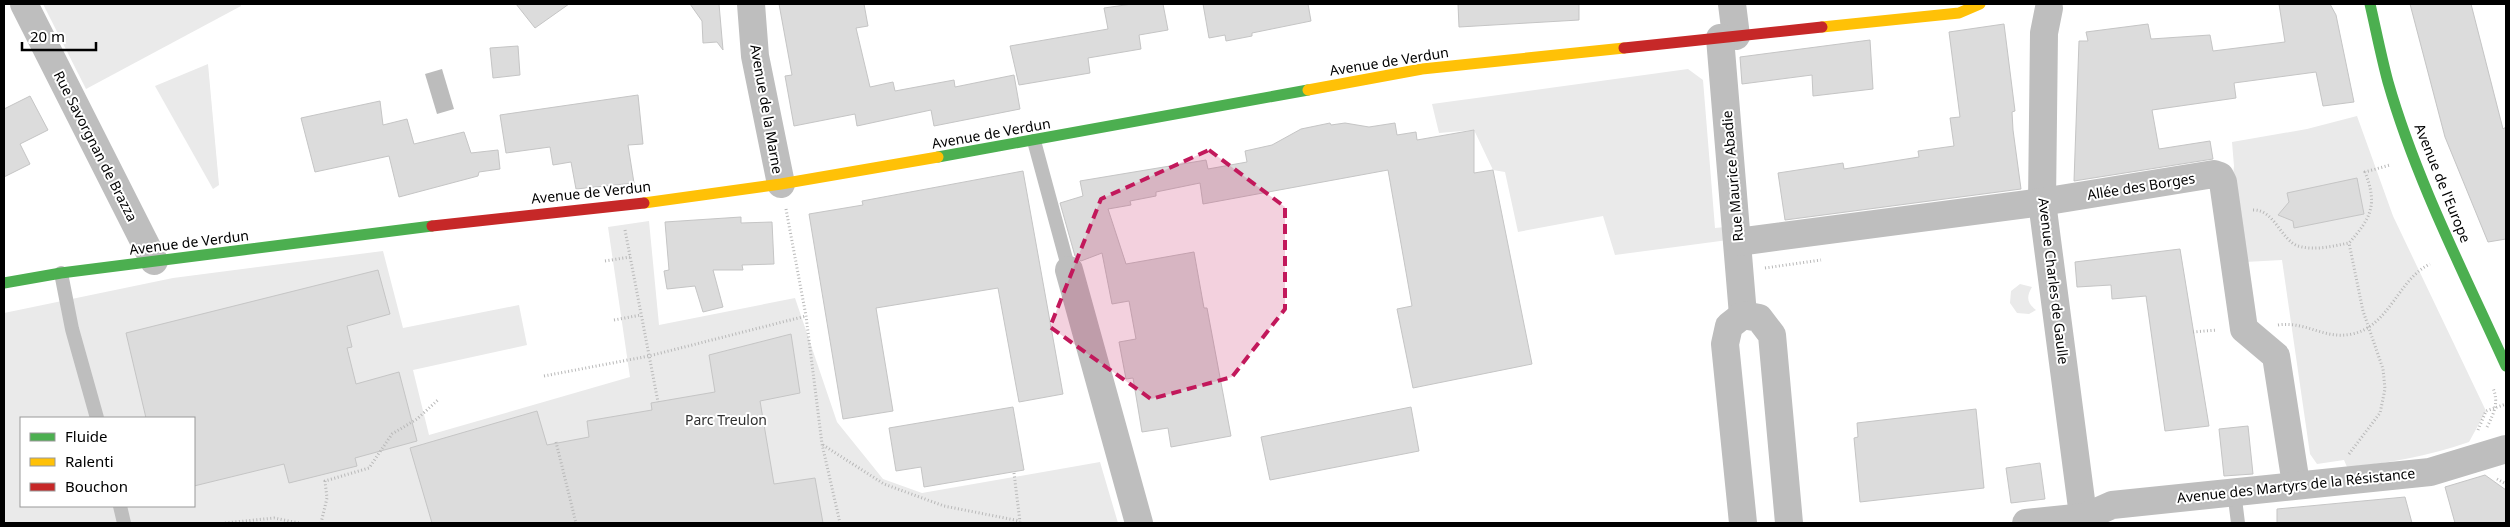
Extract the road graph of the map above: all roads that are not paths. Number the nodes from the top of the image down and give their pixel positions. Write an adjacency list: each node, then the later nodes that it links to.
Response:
1 (24, 4): 12 (street, Rue Savorgnan de Brazza)
2 (752, 4): 9 (street, Avenue de la Marne)
3 (1732, 4): 7 (street, Rue Maurice Abadie)
4 (1980, 4): 7 (street, Avenue de Verdun)
5 (2370, 4): 17 (street, Avenue de l'Europe)
6 (2050, 5): 10 (street, Avenue Charles de Gaulle)
7 (1728, 37): 8 (street, Avenue de Verdun); 11 (street, Rue Maurice Abadie)
8 (1034, 142): 9 (street, Avenue de Verdun); 13 (lane)
9 (781, 184): 12 (street, Avenue de Verdun)
10 (2042, 202): 11 (street, Allée des Borges); 20 (street, Allée des Borges); 23 (street, Avenue Charles de Gaulle)
11 (1738, 242): 16 (street, Rue Maurice Abadie)
12 (154, 261): 14 (street, Avenue de Verdun)
13 (1070, 270): 25 (street)
14 (61, 273): 15 (street, Avenue de Verdun); 18 (lane)
15 (4, 283)
16 (1744, 315): 26 (street); 27 (street)
17 (2506, 366)
18 (97, 417)
19 (2506, 449): 20 (street, Avenue des Martyrs de la Résistance)
20 (2296, 484): 21 (street, Avenue des Martyrs de la Résistance)
21 (2234, 491): 23 (street, Avenue des Martyrs de la Résistance); 29 (lane)
22 (120, 507): 24 (lane)
23 (2084, 520): 28 (street, Avenue des Martyrs de la Résistance)
24 (124, 523)
25 (1139, 523)
26 (1743, 523)
27 (1789, 523)
28 (2026, 523)
29 (2238, 523)

